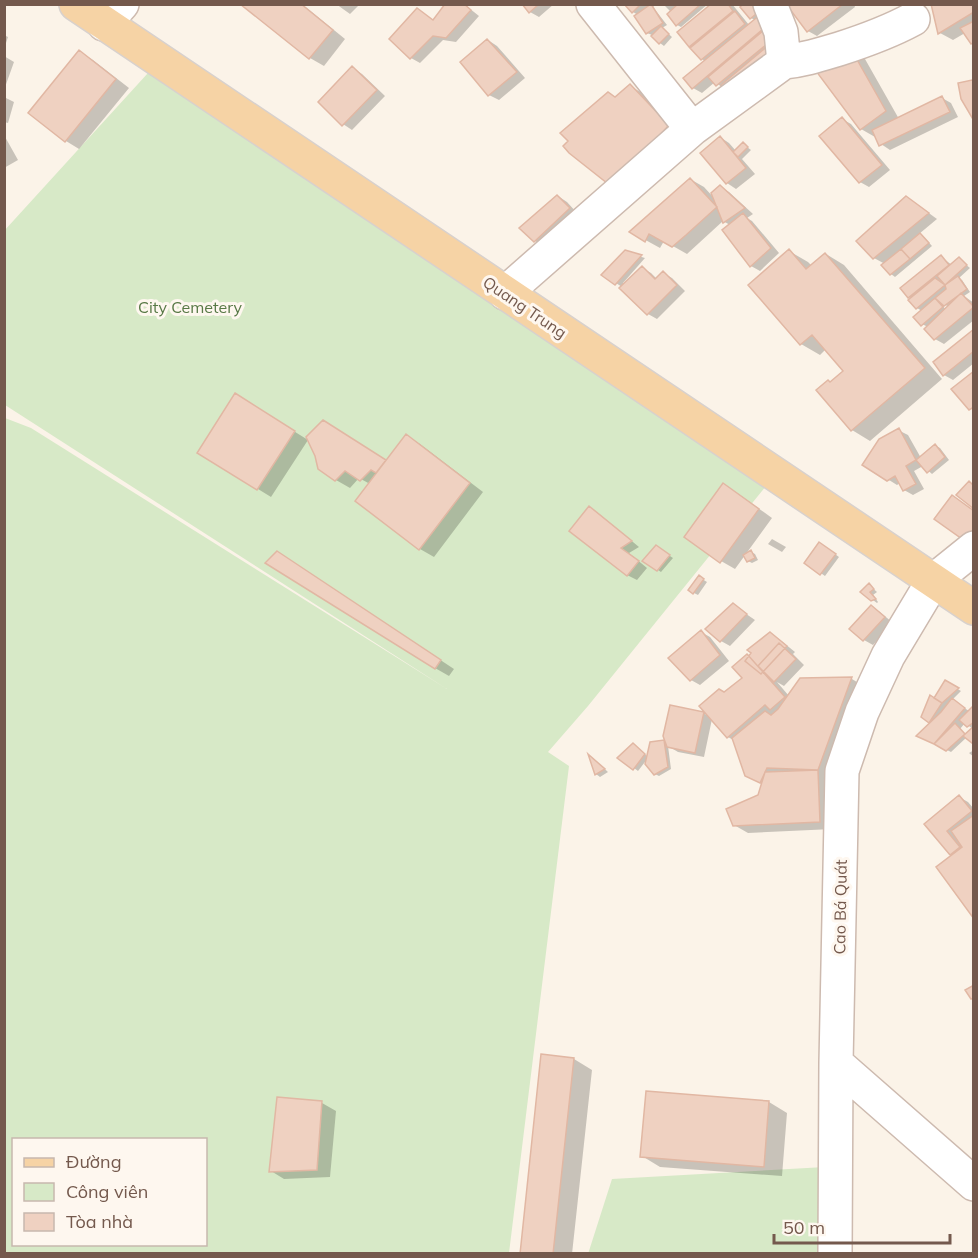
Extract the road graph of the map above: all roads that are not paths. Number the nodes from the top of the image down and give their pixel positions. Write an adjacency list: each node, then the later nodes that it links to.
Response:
1 (76, 4): 4 (main road, Quang Trung)
2 (592, 4): 7 (street)
3 (770, 4): 6 (street)
4 (113, 14): 8 (main road, Quang Trung)
5 (913, 20): 6 (street)
6 (784, 62): 7 (street)
7 (692, 129): 8 (street)
8 (505, 293): 10 (main road, Quang Trung)
9 (974, 548): 10 (street)
10 (933, 581): 11 (main road, Quang Trung); 12 (street, Cao Bá Quát)
11 (974, 608)
12 (836, 1063): 13 (street); 14 (street, Cao Bá Quát)
13 (974, 1184)
14 (835, 1254)

